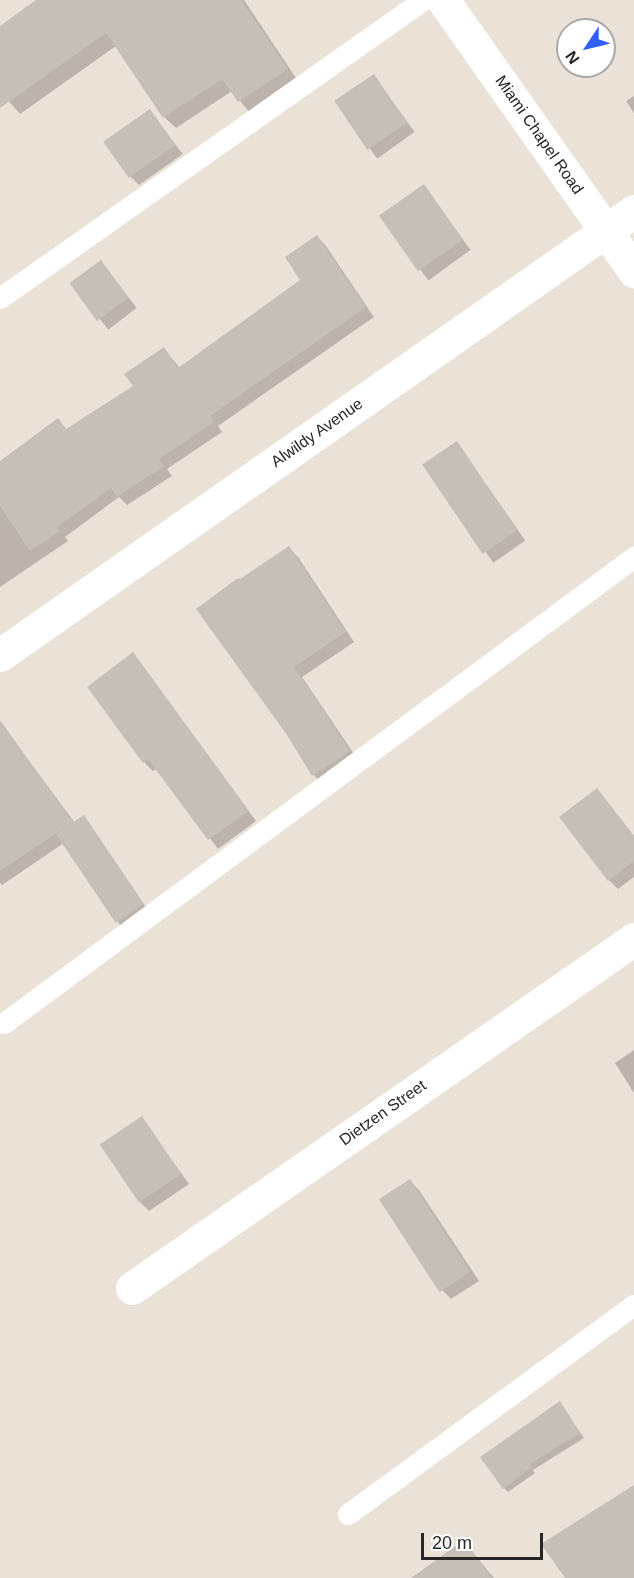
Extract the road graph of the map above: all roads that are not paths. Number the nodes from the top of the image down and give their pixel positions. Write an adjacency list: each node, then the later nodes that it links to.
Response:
1 (423, 0): 6 (lane)
2 (443, 0): 4 (street, Miami Chapel Road)
3 (634, 211): 4 (street, Alwildy Avenue)
4 (607, 231): 5 (street, Miami Chapel Road); 8 (street, Alwildy Avenue)
5 (634, 271)
6 (0, 298)
7 (634, 558): 10 (lane)
8 (0, 655)
9 (634, 939): 11 (street, Dietzen Street)
10 (4, 1023)
11 (132, 1288)
12 (634, 1305): 13 (lane)
13 (348, 1514)

